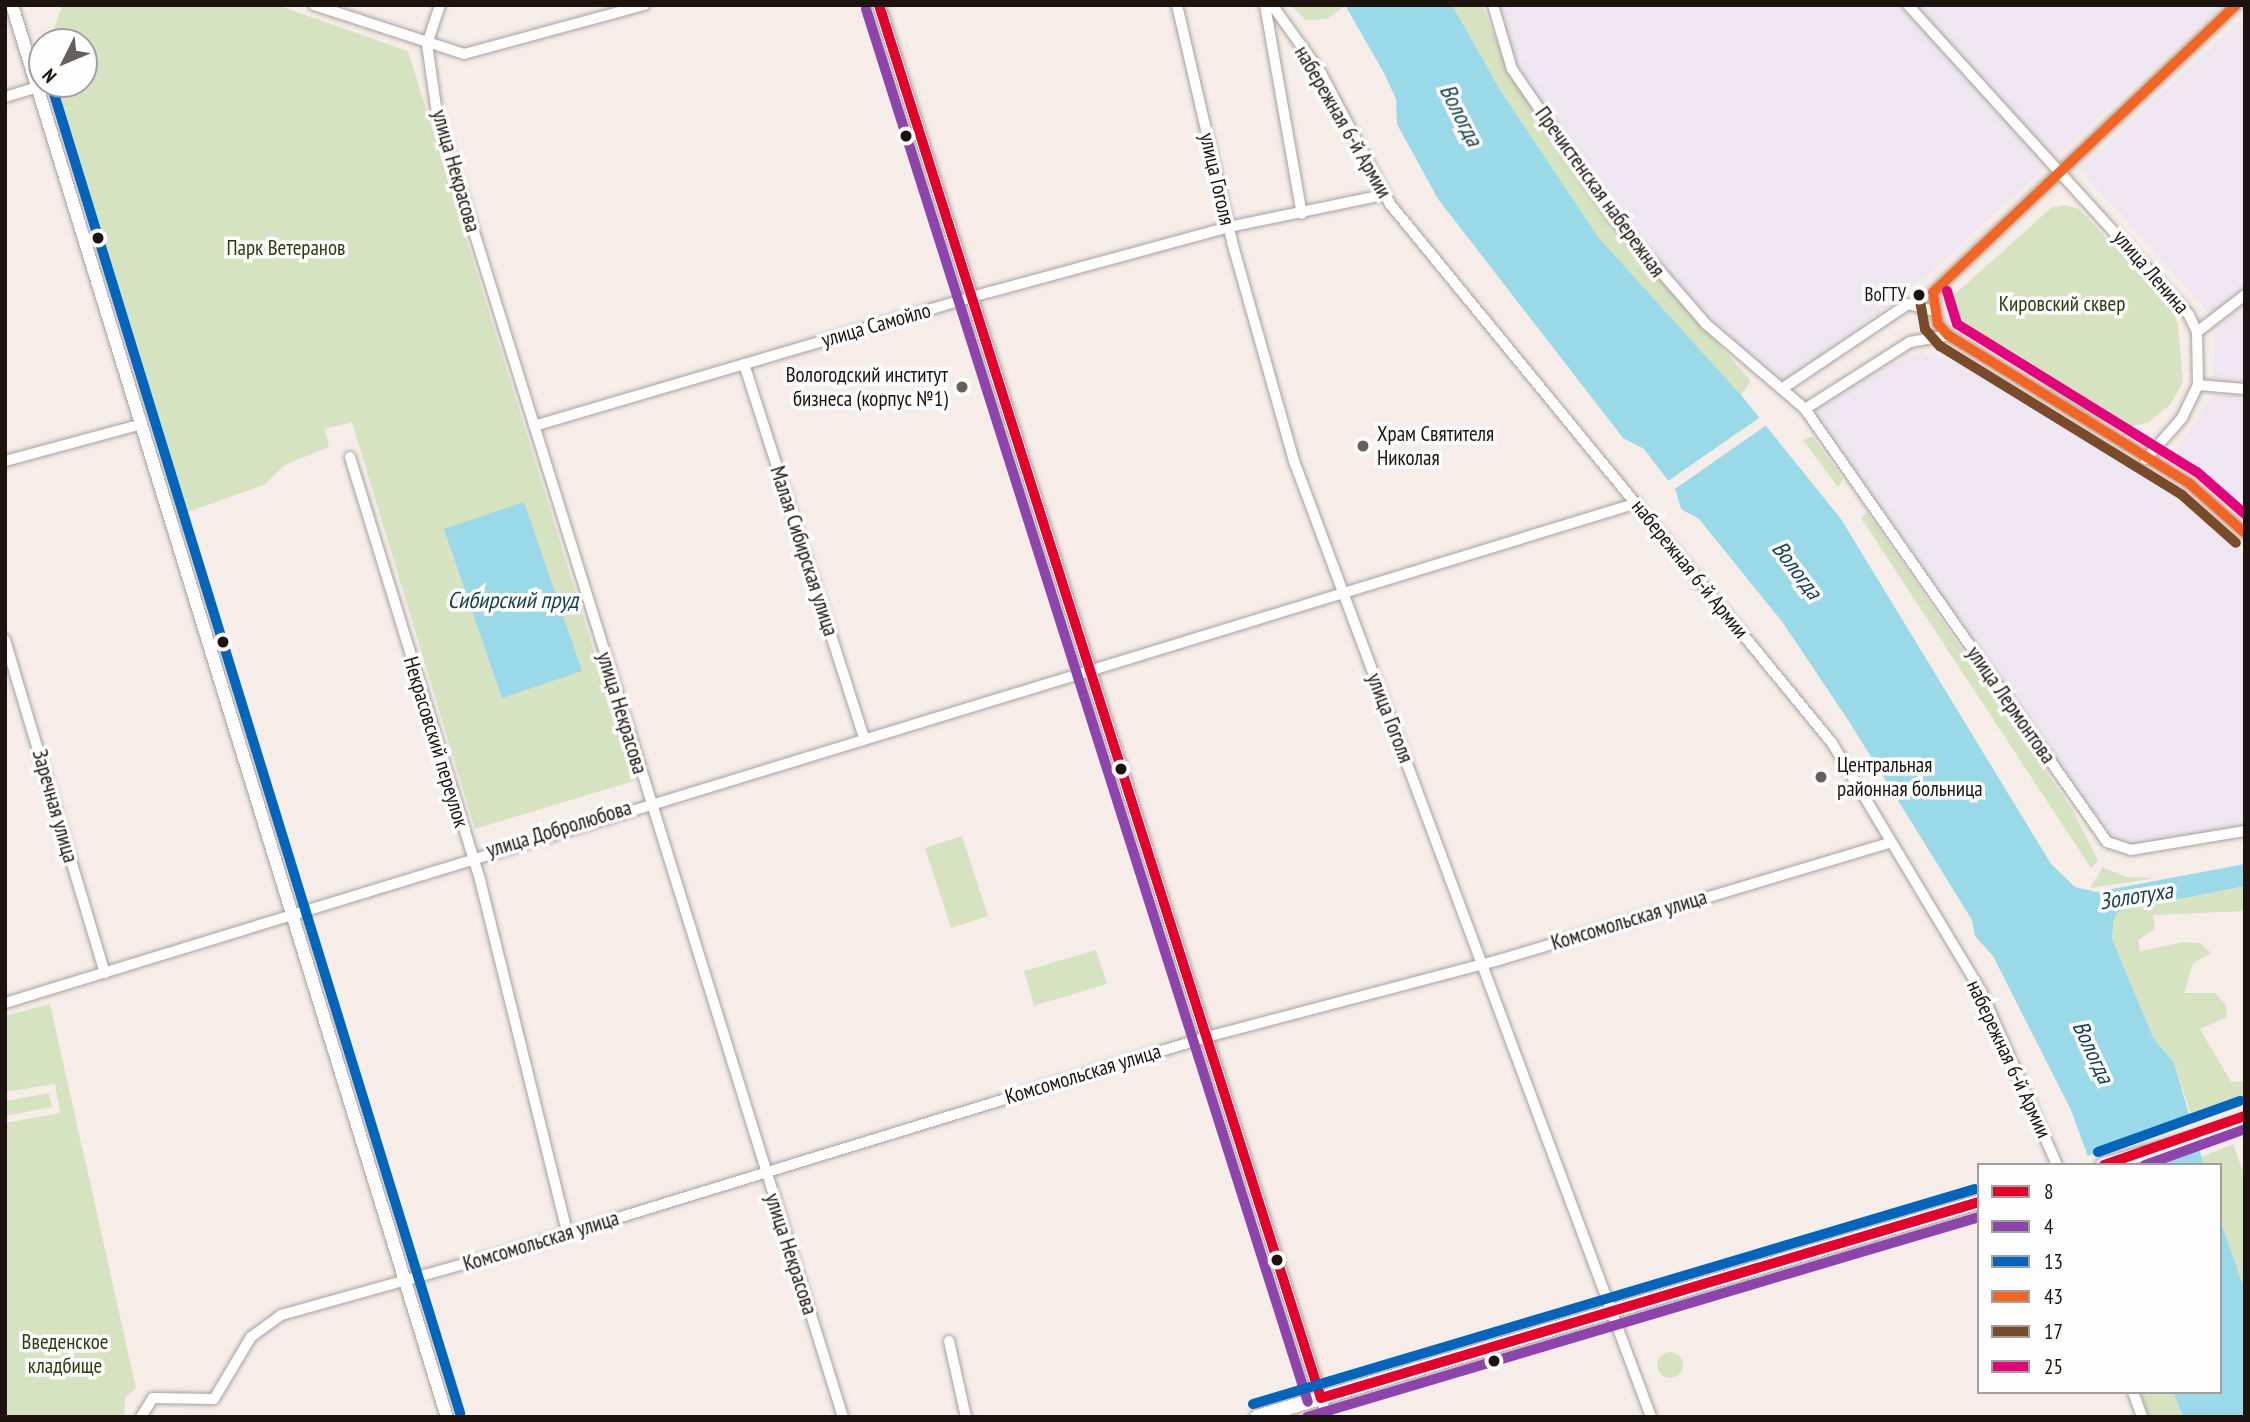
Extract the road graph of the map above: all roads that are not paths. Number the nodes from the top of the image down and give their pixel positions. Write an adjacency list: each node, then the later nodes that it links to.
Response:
1 (12, 5): 13 (street)
2 (314, 5): 12 (street)
3 (440, 5): 12 (street, улица Некрасова)
4 (644, 5): 12 (street)
5 (879, 5): 22 (street)
6 (1177, 5): 20 (street, улица Гоголя)
7 (1265, 5): 19 (street, набережная 6-й Армии)
8 (1272, 5): 18 (street, набережная 6-й Армии)
9 (1493, 5): 28 (street, Пречистенская набережная)
10 (1908, 5): 17 (street, улица Ленина)
11 (2236, 5): 17 (street)
12 (427, 44): 32 (street, улица Некрасова)
13 (28, 57)
14 (28, 90): 15 (street)
15 (5, 97)
16 (40, 98): 31 (street)
17 (2060, 169): 23 (street); 24 (street, улица Ленина)
18 (1384, 195): 19 (street, улица Самойло); 36 (street, набережная 6-й Армии)
19 (1302, 214): 20 (street, улица Самойло)
20 (1229, 227): 22 (street, улица Самойло); 38 (street, улица Гоголя)
21 (2245, 295): 24 (street)
22 (970, 298): 26 (street, улица Самойло); 40 (street)
23 (1934, 311): 25 (street); 28 (street)
24 (2197, 332): 27 (street, улица Ленина)
25 (1948, 335): 30 (street); 34 (street)
26 (744, 364): 32 (street, улица Самойло); 41 (street, Малая Сибирская улица)
27 (2198, 385): 29 (street); 34 (street, улица Ленина)
28 (1786, 386): 30 (street, Пречистенская набережная)
29 (2245, 388)
30 (1805, 409): 43 (street, улица Лермонтова)
31 (138, 425): 35 (street); 46 (street)
32 (534, 426): 42 (street, улица Некрасова)
33 (351, 457): 45 (street, Некрасовский переулок)
34 (2146, 459): 37 (street)
35 (5, 461)
36 (1637, 503): 38 (street, улица Добролюбова); 44 (street, набережная 6-й Армии)
37 (2245, 533)
38 (1343, 592): 40 (street, улица Добролюбова); 47 (street, улица Гоголя)
39 (5, 640): 48 (street, Заречная улица)
40 (1086, 668): 41 (street, улица Добролюбова); 50 (street)
41 (863, 737): 42 (street, улица Добролюбова)
42 (650, 802): 45 (street, улица Добролюбова); 55 (street, улица Некрасова)
43 (2245, 831)
44 (1889, 843): 47 (street, Комсомольская улица); 53 (street, набережная 6-й Армии)
45 (470, 856): 46 (street, улица Добролюбова); 57 (street, Некрасовский переулок)
46 (289, 916): 48 (street, улица Добролюбова); 58 (street)
47 (1484, 963): 50 (street, Комсомольская улица); 59 (street, улица Гоголя)
48 (105, 973): 49 (street, улица Добролюбова)
49 (5, 1003)
50 (1206, 1037): 55 (street, Комсомольская улица); 62 (street)
51 (2244, 1120): 52 (main road); 52 (main road)
52 (2196, 1136): 54 (main road)
53 (2056, 1163)
54 (2109, 1163)
55 (765, 1172): 57 (street, Комсомольская улица); 65 (street, улица Некрасова)
56 (1977, 1203): 59 (main road)
57 (567, 1232): 58 (street, Комсомольская улица)
58 (402, 1283): 63 (street, Комсомольская улица); 64 (street)
59 (1613, 1313): 62 (main road); 69 (street, улица Гоголя)
60 (949, 1341): 66 (street)
61 (2134, 1394): 70 (street)
62 (1321, 1398): 67 (main road); 68 (street)
63 (141, 1417)
64 (447, 1417)
65 (843, 1417)
66 (966, 1417)
67 (1257, 1417)
68 (1327, 1417)
69 (1651, 1417)
70 (2142, 1417)

